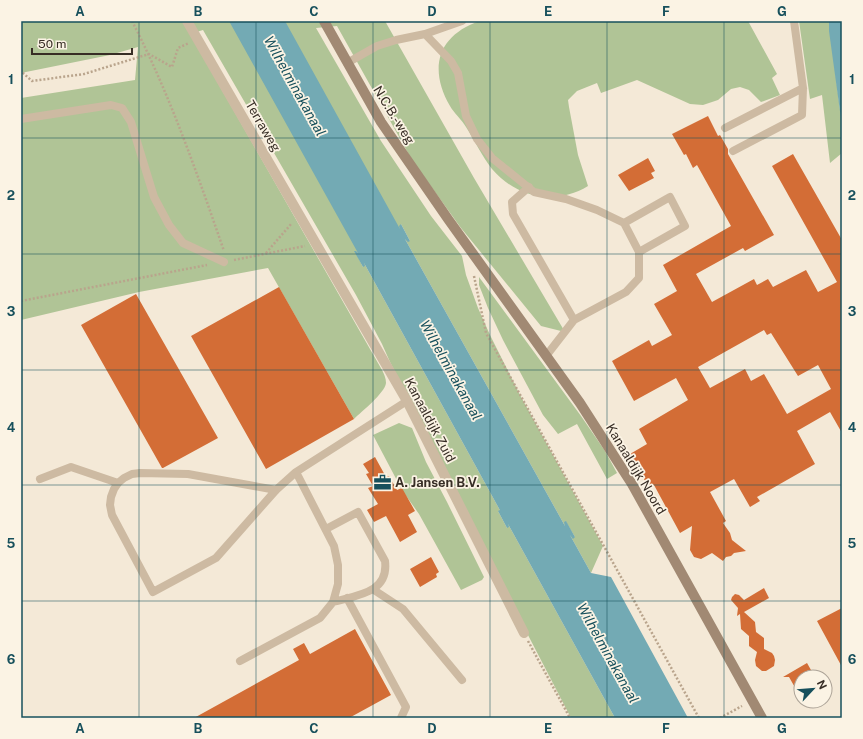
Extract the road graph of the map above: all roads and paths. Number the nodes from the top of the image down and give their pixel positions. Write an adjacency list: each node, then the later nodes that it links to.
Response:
1 (132, 21): 8 (path)
2 (188, 21): 7 (street, Terraweg)
3 (324, 21): 9 (street, N.C.B.-weg)
4 (462, 21): 6 (lane)
5 (794, 21): 12 (lane)
6 (425, 34): 9 (lane); 16 (lane)
7 (197, 39): 8 (path); 17 (street, Terraweg)
8 (149, 54): 11 (path); 23 (path)
9 (347, 63): 18 (street, N.C.B.-weg)
10 (21, 69): 11 (path)
11 (22, 74)
12 (803, 88): 14 (lane); 15 (lane)
13 (21, 119): 23 (lane)
14 (725, 128)
15 (733, 151)
16 (528, 187): 19 (lane); 27 (lane)
17 (299, 215): 20 (street, Terraweg); 22 (path)
18 (448, 219): 28 (street, Kanaaldijk Noord)
19 (624, 223): 21 (lane); 21 (lane)
20 (316, 244): 22 (path); 29 (street, Kanaaldijk Zuid)
21 (639, 252): 27 (lane)
22 (266, 254): 23 (path)
23 (226, 259)
24 (212, 264): 26 (path)
25 (474, 275): 44 (path)
26 (21, 301)
27 (574, 320): 28 (lane)
28 (546, 356): 41 (street, Kanaaldijk Noord)
29 (407, 401): 30 (lane); 38 (street, Kanaaldijk Zuid)
30 (296, 472): 33 (lane); 34 (lane)
31 (40, 479): 32 (lane)
32 (118, 483): 33 (lane); 33 (lane)
33 (276, 490)
34 (326, 529): 35 (lane); 37 (lane)
35 (374, 590): 36 (lane); 40 (lane)
36 (347, 598): 37 (lane); 42 (lane)
37 (333, 602): 39 (lane)
38 (524, 633): 43 (path)
39 (240, 661)
40 (462, 680)
41 (752, 700): 45 (path); 46 (street, Kanaaldijk Noord)
42 (401, 718)
43 (570, 718)
44 (700, 718)
45 (720, 718)
46 (762, 718)

